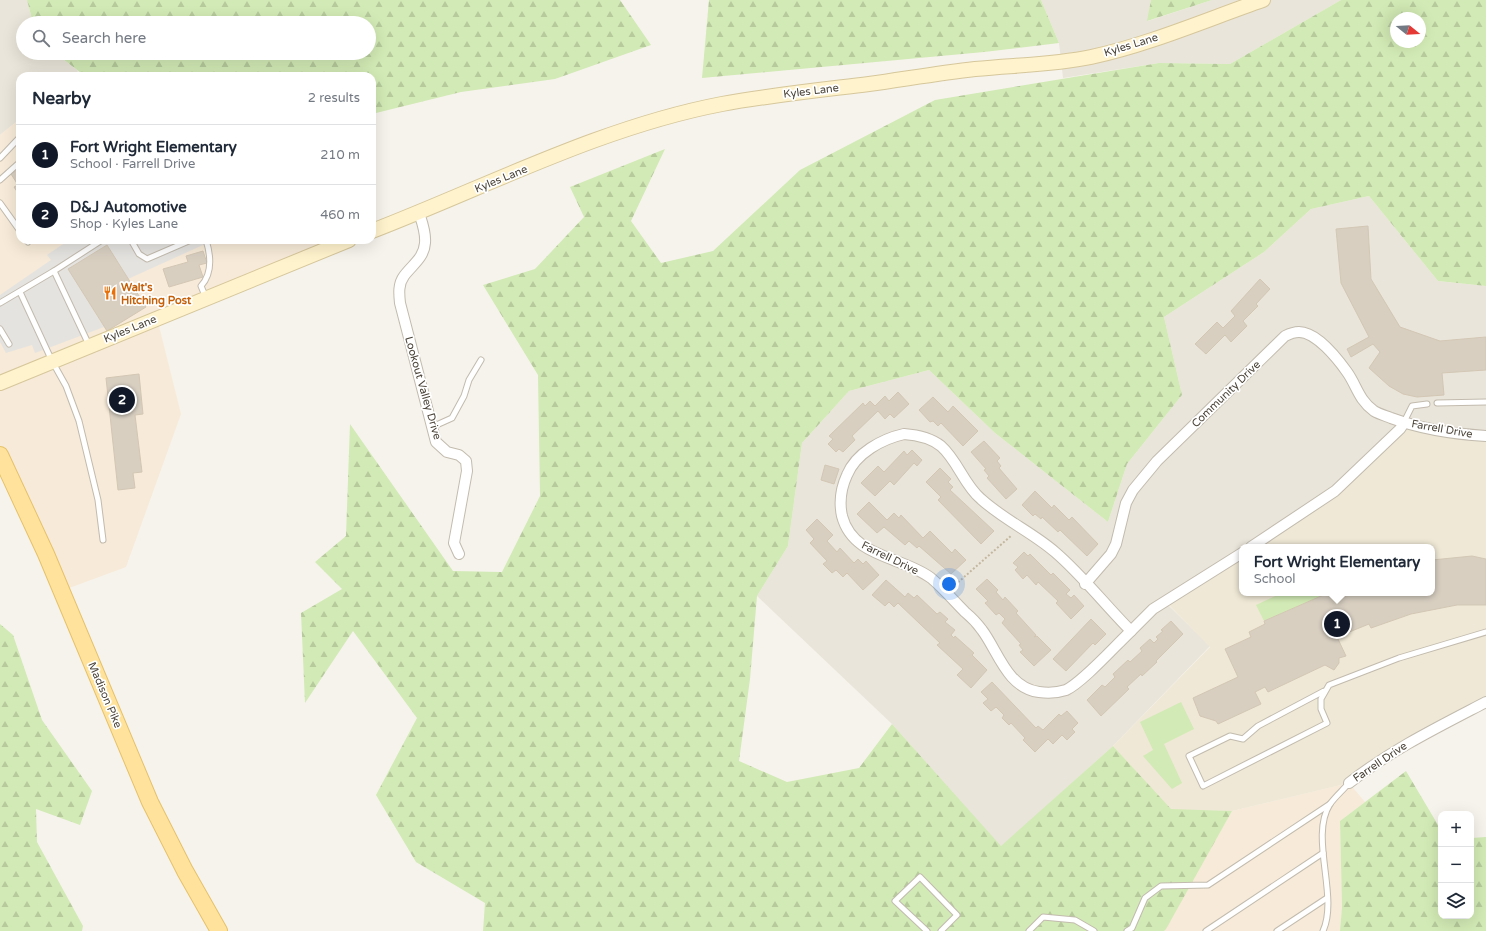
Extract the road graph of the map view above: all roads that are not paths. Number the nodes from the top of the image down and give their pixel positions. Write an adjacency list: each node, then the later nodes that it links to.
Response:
1 (1263, 0): 7 (main road, Kyles Lane)
2 (16, 141): 3 (lane)
3 (0, 158)
4 (16, 166): 5 (lane)
5 (0, 180)
6 (0, 203): 8 (lane)
7 (419, 213): 9 (main road, Kyles Lane); 29 (street, Lookout Valley Drive)
8 (16, 225)
9 (376, 229)
10 (96, 244): 15 (lane)
11 (133, 244): 12 (lane)
12 (181, 244)
13 (207, 244): 17 (lane)
14 (339, 244): 17 (main road, Kyles Lane)
15 (54, 271): 16 (lane); 21 (lane)
16 (20, 292): 18 (lane); 23 (lane)
17 (206, 298): 21 (main road, Kyles Lane)
18 (0, 303)
19 (0, 328): 20 (lane)
20 (9, 344)
21 (89, 346): 23 (main road, Kyles Lane)
22 (481, 360): 29 (lane)
23 (52, 361): 24 (main road, Kyles Lane); 32 (lane)
24 (0, 382)
25 (1486, 402): 26 (lane)
26 (1437, 403)
27 (1427, 404): 28 (lane)
28 (1404, 423): 30 (street, Farrell Drive); 33 (street, Farrell Drive); 36 (street, Community Drive)
29 (432, 427): 34 (street, Lookout Valley Drive)
30 (1486, 436)
31 (0, 455): 45 (main road, Madison Pike)
32 (103, 540)
33 (1256, 544)
34 (459, 554)
35 (1239, 555): 37 (street, Farrell Drive)
36 (1085, 584): 37 (street, Farrell Drive); 37 (street, Farrell Drive)
37 (1131, 632)
38 (1486, 632): 39 (lane)
39 (1324, 691): 39 (lane)
40 (1486, 702): 41 (street, Farrell Drive)
41 (1349, 783): 42 (lane, Farrell Drive)
42 (1330, 804): 43 (lane, Farrell Drive); 50 (lane)
43 (1323, 853): 44 (lane, Farrell Drive); 51 (lane)
44 (1327, 898): 52 (lane); 53 (lane, Farrell Drive)
45 (219, 931)
46 (927, 931): 47 (lane)
47 (941, 931)
48 (1029, 931): 49 (lane)
49 (1094, 931)
50 (1127, 931)
51 (1206, 931)
52 (1277, 931)
53 (1323, 931)

